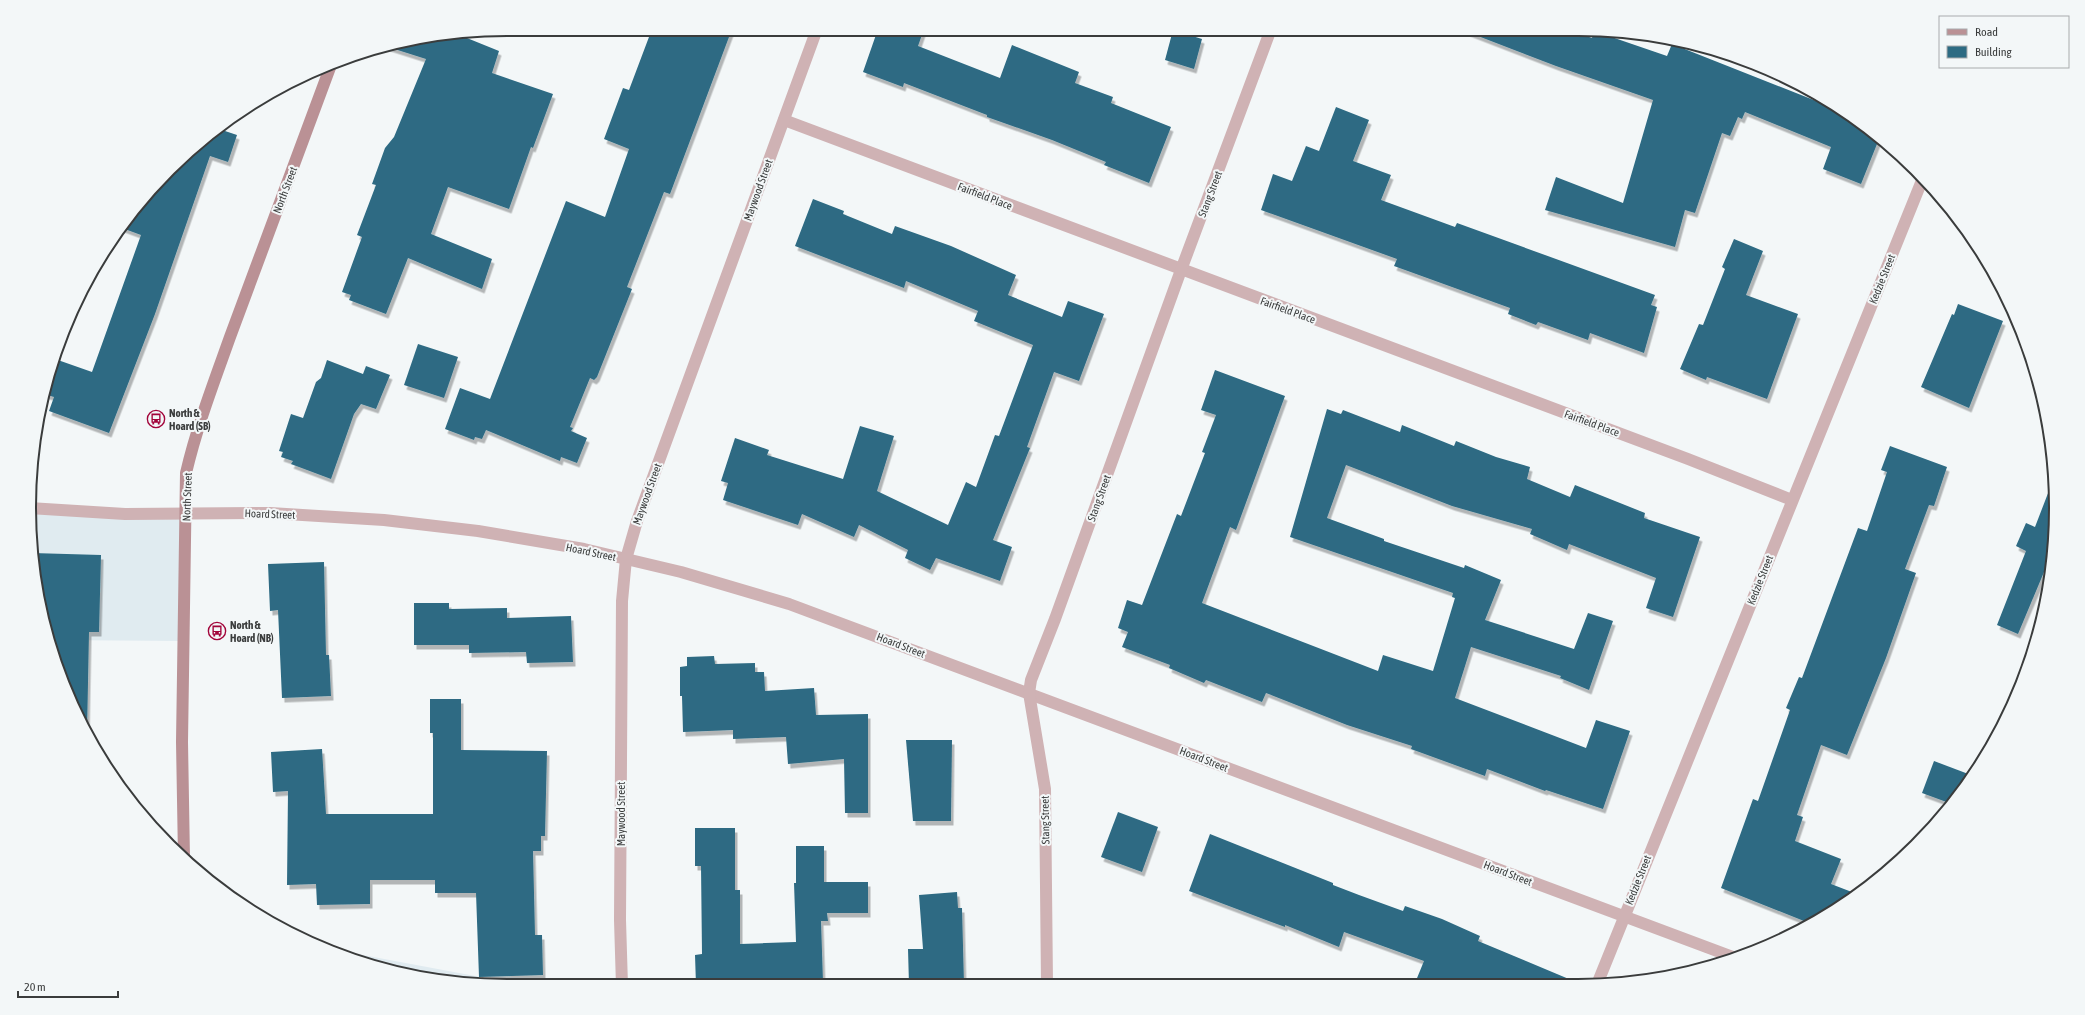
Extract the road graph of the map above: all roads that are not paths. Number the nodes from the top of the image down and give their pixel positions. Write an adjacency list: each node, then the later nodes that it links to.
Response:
1 (814, 36): 4 (street, Maywood Street)
2 (1268, 36): 6 (street, Stang Street)
3 (329, 71): 9 (street, North Street)
4 (784, 120): 6 (street, Fairfield Place); 10 (street, Maywood Street)
5 (1920, 184): 7 (street, Kedzie Street)
6 (1181, 270): 7 (street, Fairfield Place); 11 (street, Stang Street)
7 (1792, 500): 13 (street, Kedzie Street)
8 (36, 508): 9 (street, Hoard Street)
9 (186, 513): 10 (street, Hoard Street); 12 (street, North Street)
10 (626, 559): 11 (street, Hoard Street); 16 (street, Maywood Street)
11 (1029, 693): 13 (street, Hoard Street); 17 (street, Stang Street)
12 (184, 850)
13 (1624, 916): 14 (street, Hoard Street); 15 (street, Kedzie Street)
14 (1727, 955)
15 (1599, 978)
16 (622, 979)
17 (1047, 979)

